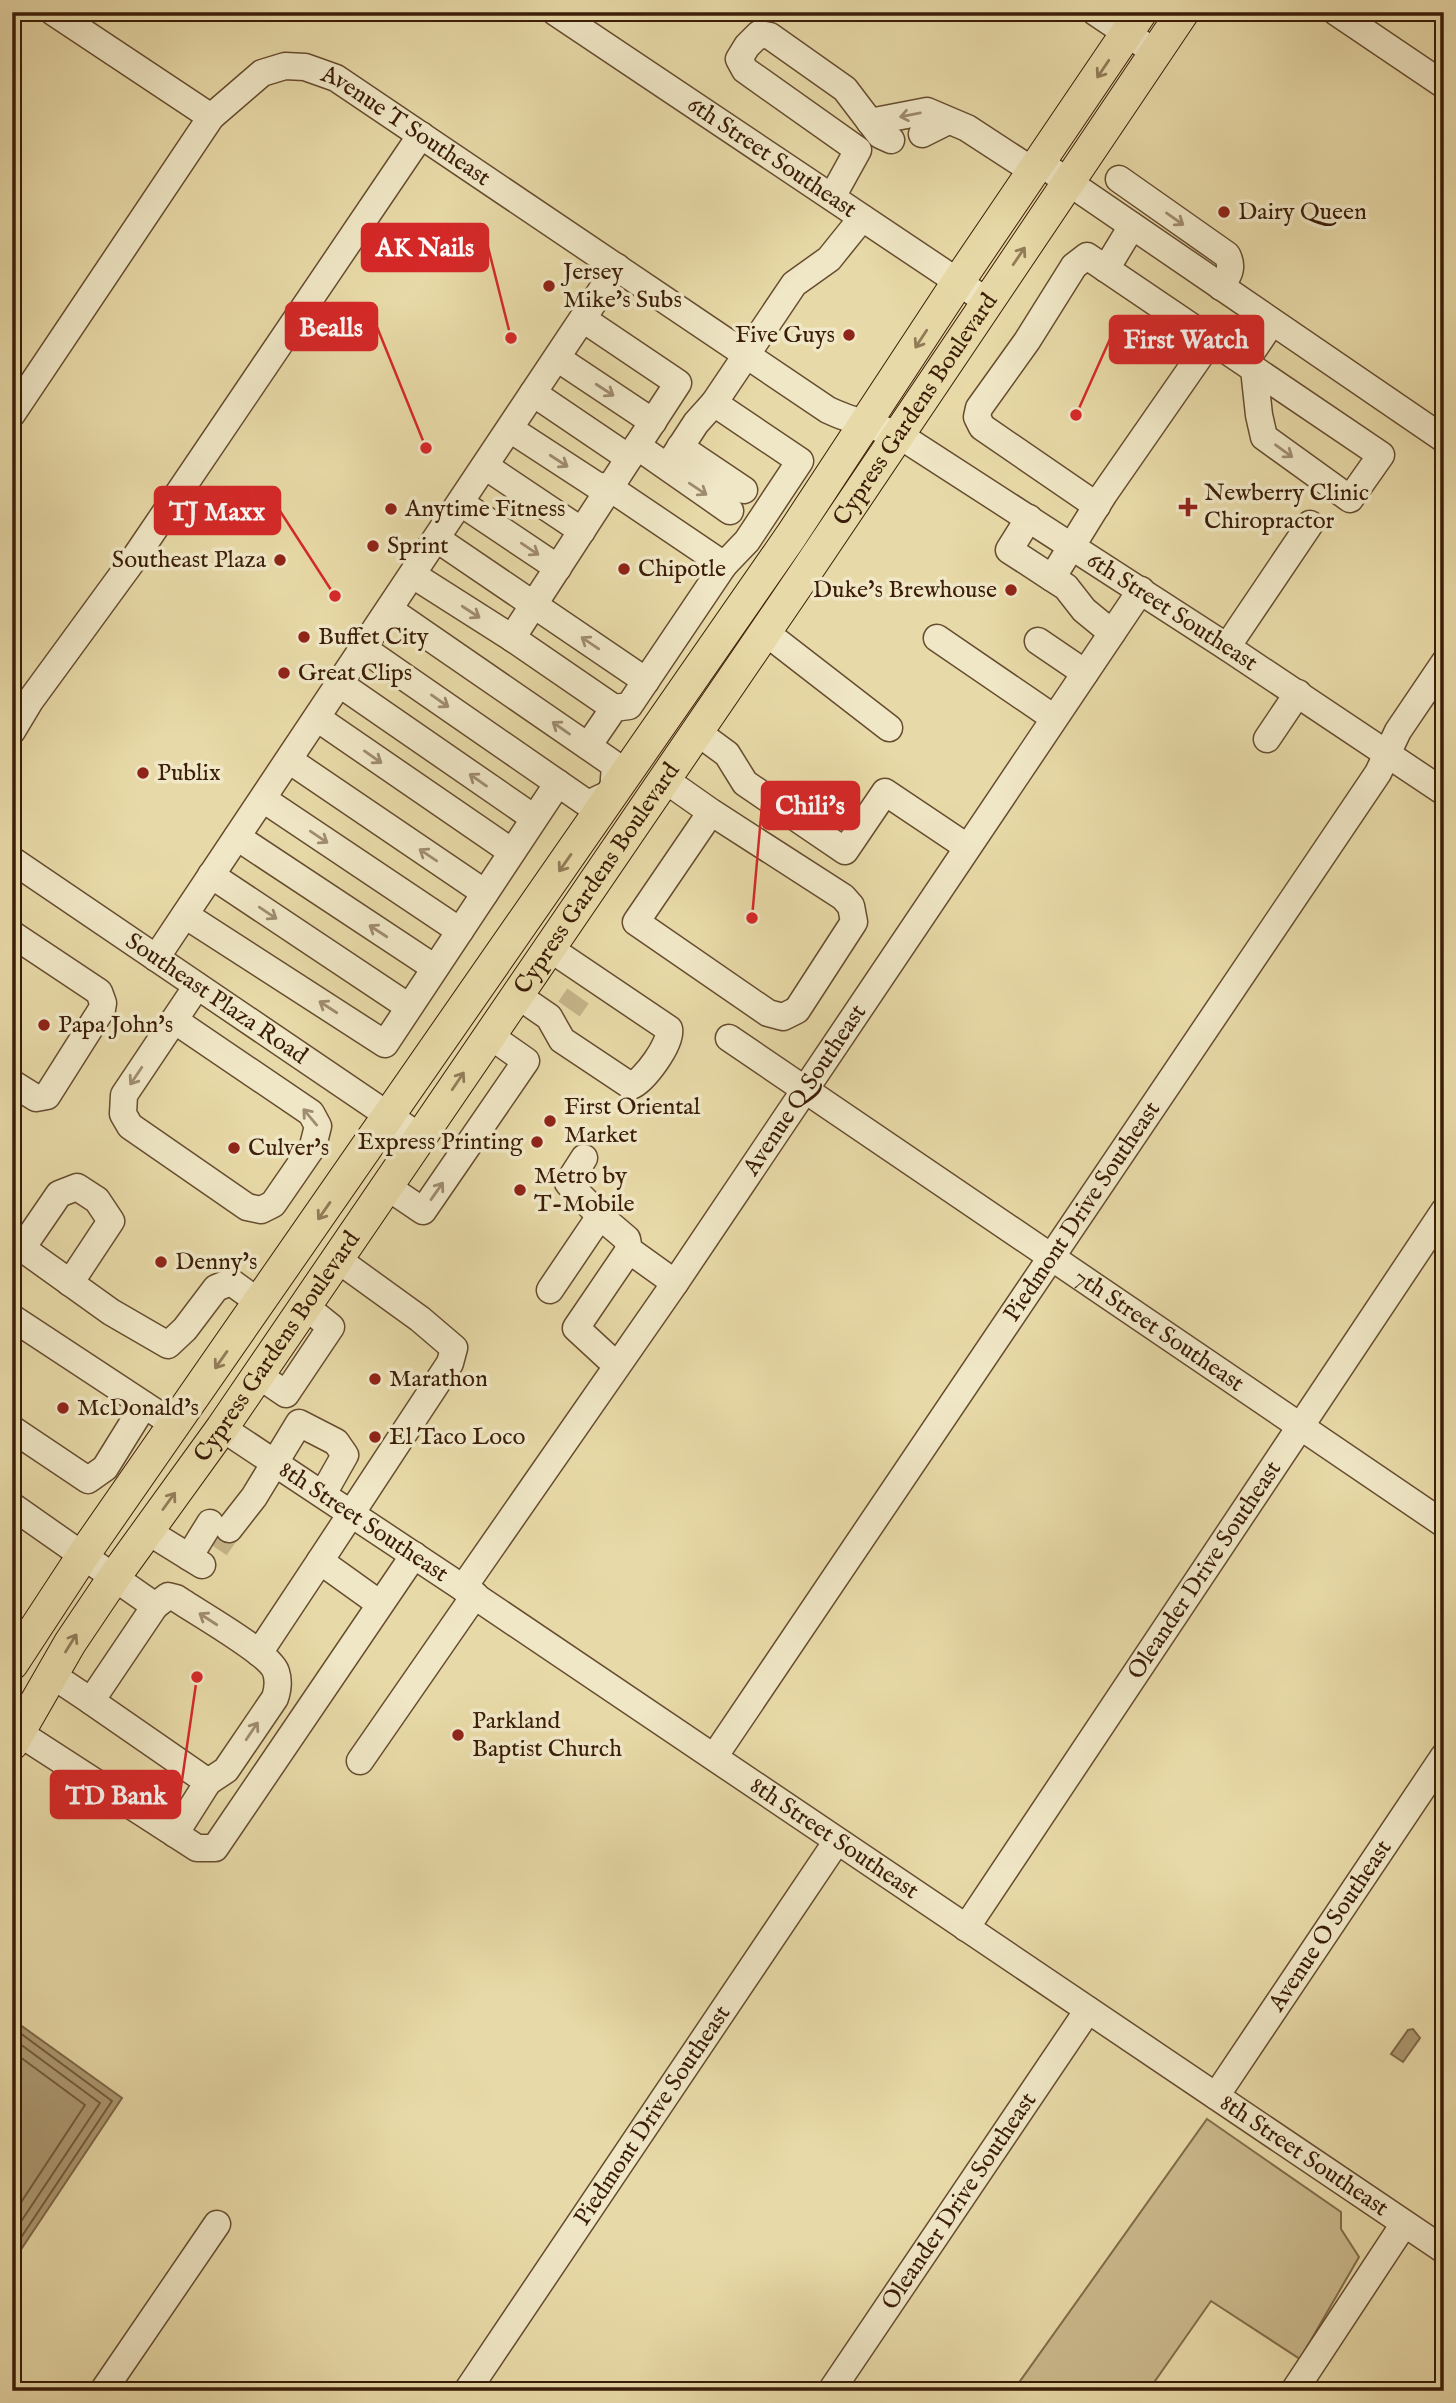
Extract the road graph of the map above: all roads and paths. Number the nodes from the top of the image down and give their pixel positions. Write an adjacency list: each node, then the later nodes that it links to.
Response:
1 (53, 12): 9 (street)
2 (555, 12): 18 (street, 6th Street Southeast)
3 (1095, 12): 6 (street)
4 (1183, 12): 7 (main road, Cypress Gardens Boulevard)
5 (1336, 12): 8 (street)
6 (1134, 23): 7 (street); 15 (main road, Cypress Gardens Boulevard, one-way to 15)
7 (1156, 53): 17 (main road, Cypress Gardens Boulevard)
8 (1444, 85)
9 (211, 117): 13 (street, Avenue T Southeast); 34 (street, Avenue T Southeast)
10 (948, 121): 11 (street, one-way to 11); 12 (street); 15 (street)
11 (870, 122): 14 (street); 18 (street)
12 (922, 134)
13 (421, 135): 21 (street, Avenue T Southeast); 79 (street)
14 (891, 140)
15 (1036, 167): 17 (street); 23 (main road, Cypress Gardens Boulevard)
16 (1119, 179): 24 (street, one-way to 24)
17 (1068, 183): 20 (street); 25 (main road, Cypress Gardens Boulevard, one-way to 17)
18 (831, 197): 19 (street, 6th Street Southeast)
19 (862, 218): 23 (street, 6th Street Southeast); 29 (street)
20 (1132, 226): 22 (street); 24 (street)
21 (617, 267): 26 (street); 29 (street, Avenue T Southeast)
22 (1106, 269): 28 (street); 47 (street)
23 (958, 282): 25 (street, 6th Street Southeast); 36 (main road, Cypress Gardens Boulevard, one-way to 36)
24 (1221, 287): 27 (street)
25 (988, 302): 38 (main road, Cypress Gardens Boulevard)
26 (583, 319): 30 (street); 35 (street)
27 (1272, 322): 31 (street); 39 (street)
28 (1211, 340): 31 (street); 47 (street)
29 (747, 355): 33 (street); 36 (street, Avenue T Southeast)
30 (557, 358): 32 (street); 35 (street, one-way to 35)
31 (1250, 365): 31 (street, one-way to 31)
32 (533, 393): 37 (street); 40 (street)
33 (714, 403): 41 (street); 42 (street)
34 (12, 414)
35 (653, 422): 40 (street)
36 (867, 423): 38 (street, Avenue T Southeast); 44 (main road, Cypress Gardens Boulevard)
37 (510, 429): 43 (street); 45 (street, one-way to 45)
38 (899, 435): 49 (street, 6th Street Southeast); 63 (main road, Cypress Gardens Boulevard)
39 (1444, 439)
40 (633, 452): 41 (street); 45 (street)
41 (674, 456): 48 (street, one-way to 48)
42 (800, 461): 44 (street); 48 (street)
43 (485, 466): 46 (street); 51 (street)
44 (828, 480): 53 (main road, Cypress Gardens Boulevard)
45 (610, 488): 51 (street); 55 (street)
46 (461, 503): 52 (street); 56 (street, one-way to 56)
47 (1097, 506): 54 (street)
48 (749, 508): 53 (street); 55 (street)
49 (1029, 518): 54 (street, 6th Street Southeast); 58 (street)
50 (1310, 524): 68 (street)
51 (582, 531): 56 (street)
52 (437, 539): 57 (street); 61 (street)
53 (784, 546): 59 (main road, Cypress Gardens Boulevard)
54 (1073, 546): 58 (street); 60 (street, 6th Street Southeast)
55 (724, 565): 72 (street)
56 (558, 568): 61 (street)
57 (413, 575): 62 (street); 65 (street, one-way to 65)
58 (1052, 578): 64 (street)
59 (759, 582): 85 (main road); 88 (main road, Cypress Gardens Boulevard)
60 (1141, 590): 64 (street, Avenue Q Southeast); 68 (street, 6th Street Southeast)
61 (533, 605): 65 (street); 72 (street, one-way to 61)
62 (390, 610): 69 (street); 82 (street, one-way to 62)
63 (765, 632): 78 (street); 80 (main road, Cypress Gardens Boulevard)
64 (1112, 633): 71 (street, Avenue Q Southeast)
65 (512, 638): 75 (street)
66 (937, 638): 77 (street)
67 (1038, 641): 71 (street)
68 (1227, 646): 74 (street, 6th Street Southeast)
69 (364, 649): 73 (street); 86 (street, one-way to 86)
70 (1444, 663): 83 (street, Piedmont Drive Southeast)
71 (1085, 673): 77 (street, Avenue Q Southeast)
72 (646, 681): 75 (street)
73 (340, 684): 76 (street); 91 (street, one-way to 73)
74 (1298, 694): 81 (street); 83 (street, 6th Street Southeast)
75 (614, 708): 82 (street)
76 (317, 718): 84 (street); 94 (street, one-way to 94)
77 (1054, 718): 93 (street, Avenue Q Southeast)
78 (889, 728)
79 (12, 731)
80 (697, 732): 85 (main road, Cypress Gardens Boulevard); 93 (street)
81 (1267, 738)
82 (588, 746): 88 (street)
83 (1387, 753): 87 (street, 6th Street Southeast); 124 (street, Piedmont Drive Southeast)
84 (289, 760): 89 (street); 97 (street, one-way to 84)
85 (664, 779): 90 (street); 98 (main road, Cypress Gardens Boulevard)
86 (558, 783): 88 (street); 91 (street)
87 (1444, 792)
88 (614, 793): 98 (main road); 115 (main road, Cypress Gardens Boulevard, one-way to 115)
89 (263, 799): 92 (street); 100 (street, one-way to 100)
90 (711, 811): 90 (street)
91 (534, 818): 94 (street)
92 (237, 837): 96 (street); 104 (street, one-way to 92)
93 (967, 847): 113 (street, Avenue Q Southeast)
94 (512, 852): 97 (street)
95 (12, 860): 103 (street, Southeast Plaza Road)
96 (211, 875): 99 (street); 107 (street, one-way to 107)
97 (485, 893): 100 (street)
98 (582, 900): 102 (main road, Cypress Gardens Boulevard)
99 (185, 915): 103 (street); 107 (street, one-way to 99)
100 (460, 931): 104 (street)
101 (12, 934): 112 (street)
102 (549, 948): 106 (main road, Cypress Gardens Boulevard); 106 (street)
103 (156, 958): 105 (street, Southeast Plaza Road)
104 (435, 968): 107 (street)
105 (198, 986): 108 (street); 111 (street, Southeast Plaza Road)
106 (517, 995): 109 (main road, Cypress Gardens Boulevard)
107 (409, 1007)
108 (174, 1020): 114 (street); 114 (street, one-way to 114)
109 (489, 1035): 116 (main road, Cypress Gardens Boulevard, one-way to 109); 117 (street)
110 (729, 1038): 113 (street, 7th Street Southeast)
111 (301, 1057): 114 (street); 115 (street, Southeast Plaza Road)
112 (12, 1083)
113 (805, 1088): 124 (street, 7th Street Southeast); 127 (street, Avenue Q Southeast)
114 (278, 1091)
115 (389, 1116): 116 (street, Southeast Plaza Road); 130 (main road, Cypress Gardens Boulevard, one-way to 130)
116 (421, 1135): 117 (street, Southeast Plaza Road); 119 (main road, Cypress Gardens Boulevard)
117 (461, 1156): 119 (street, one-way to 117)
118 (584, 1158): 121 (street)
119 (386, 1186): 125 (main road, Cypress Gardens Boulevard)
120 (1444, 1211): 138 (street, Oleander Drive Southeast)
121 (600, 1216): 123 (street); 128 (street)
122 (17, 1244): 126 (street); 126 (street)
123 (629, 1250): 127 (street); 132 (street)
124 (1051, 1257): 138 (street, 7th Street Southeast); 160 (street, Piedmont Drive Southeast)
125 (337, 1259): 129 (main road, Cypress Gardens Boulevard); 144 (street)
126 (70, 1283): 130 (street)
127 (675, 1283): 132 (street, Avenue Q Southeast)
128 (550, 1290)
129 (304, 1306): 133 (main road, Cypress Gardens Boulevard); 134 (street)
130 (254, 1311): 137 (main road, Cypress Gardens Boulevard, one-way to 137); 139 (main road)
131 (12, 1321): 135 (street)
132 (616, 1365): 151 (street, Avenue Q Southeast)
133 (258, 1375): 134 (street); 139 (main road, Cypress Gardens Boulevard)
134 (286, 1394): 136 (street)
135 (144, 1405): 137 (street); 140 (street)
136 (299, 1423): 141 (street); 142 (street)
137 (175, 1425): 147 (main road, Cypress Gardens Boulevard)
138 (1300, 1427): 145 (street, 7th Street Southeast); 165 (street, Oleander Drive Southeast)
139 (222, 1428): 141 (street, 8th Street Southeast); 146 (main road, Cypress Gardens Boulevard, one-way to 139)
140 (12, 1429)
141 (273, 1462): 142 (street, 8th Street Southeast); 146 (street)
142 (323, 1494): 144 (street, 8th Street Southeast)
143 (12, 1506): 147 (street)
144 (351, 1513): 148 (street, 8th Street Southeast); 149 (street)
145 (1444, 1524)
146 (147, 1531): 150 (main road, Cypress Gardens Boulevard)
147 (83, 1554): 150 (street); 155 (main road, Cypress Gardens Boulevard)
148 (414, 1555): 151 (street, 8th Street Southeast); 152 (street)
149 (320, 1561): 152 (street); 154 (street)
150 (115, 1576): 153 (street); 156 (main road, Cypress Gardens Boulevard, one-way to 150)
151 (469, 1591): 160 (street, 8th Street Southeast); 161 (street, Avenue Q Southeast)
152 (380, 1604): 163 (street)
153 (155, 1606): 154 (street, one-way to 153); 157 (street)
154 (259, 1653): 162 (street, one-way to 154)
155 (12, 1664)
156 (52, 1675): 157 (street); 158 (main road, Cypress Gardens Boulevard)
157 (91, 1701): 162 (street)
158 (16, 1738): 163 (street)
159 (1444, 1756): 167 (street, Avenue O Southeast)
160 (714, 1757): 164 (street, 8th Street Southeast)
161 (360, 1761)
162 (208, 1782): 163 (street)
163 (175, 1834)
164 (838, 1840): 165 (street, 8th Street Southeast); 172 (street, Piedmont Drive Southeast)
165 (966, 1928): 166 (street, 8th Street Southeast)
166 (1088, 2010): 167 (street, 8th Street Southeast); 173 (street, Oleander Drive Southeast)
167 (1216, 2096): 169 (street, 8th Street Southeast)
168 (217, 2224): 171 (street)
169 (1404, 2224): 170 (street, 8th Street Southeast); 174 (street)
170 (1444, 2250)
171 (103, 2391)
172 (467, 2391)
173 (831, 2391)
174 (1294, 2391)

